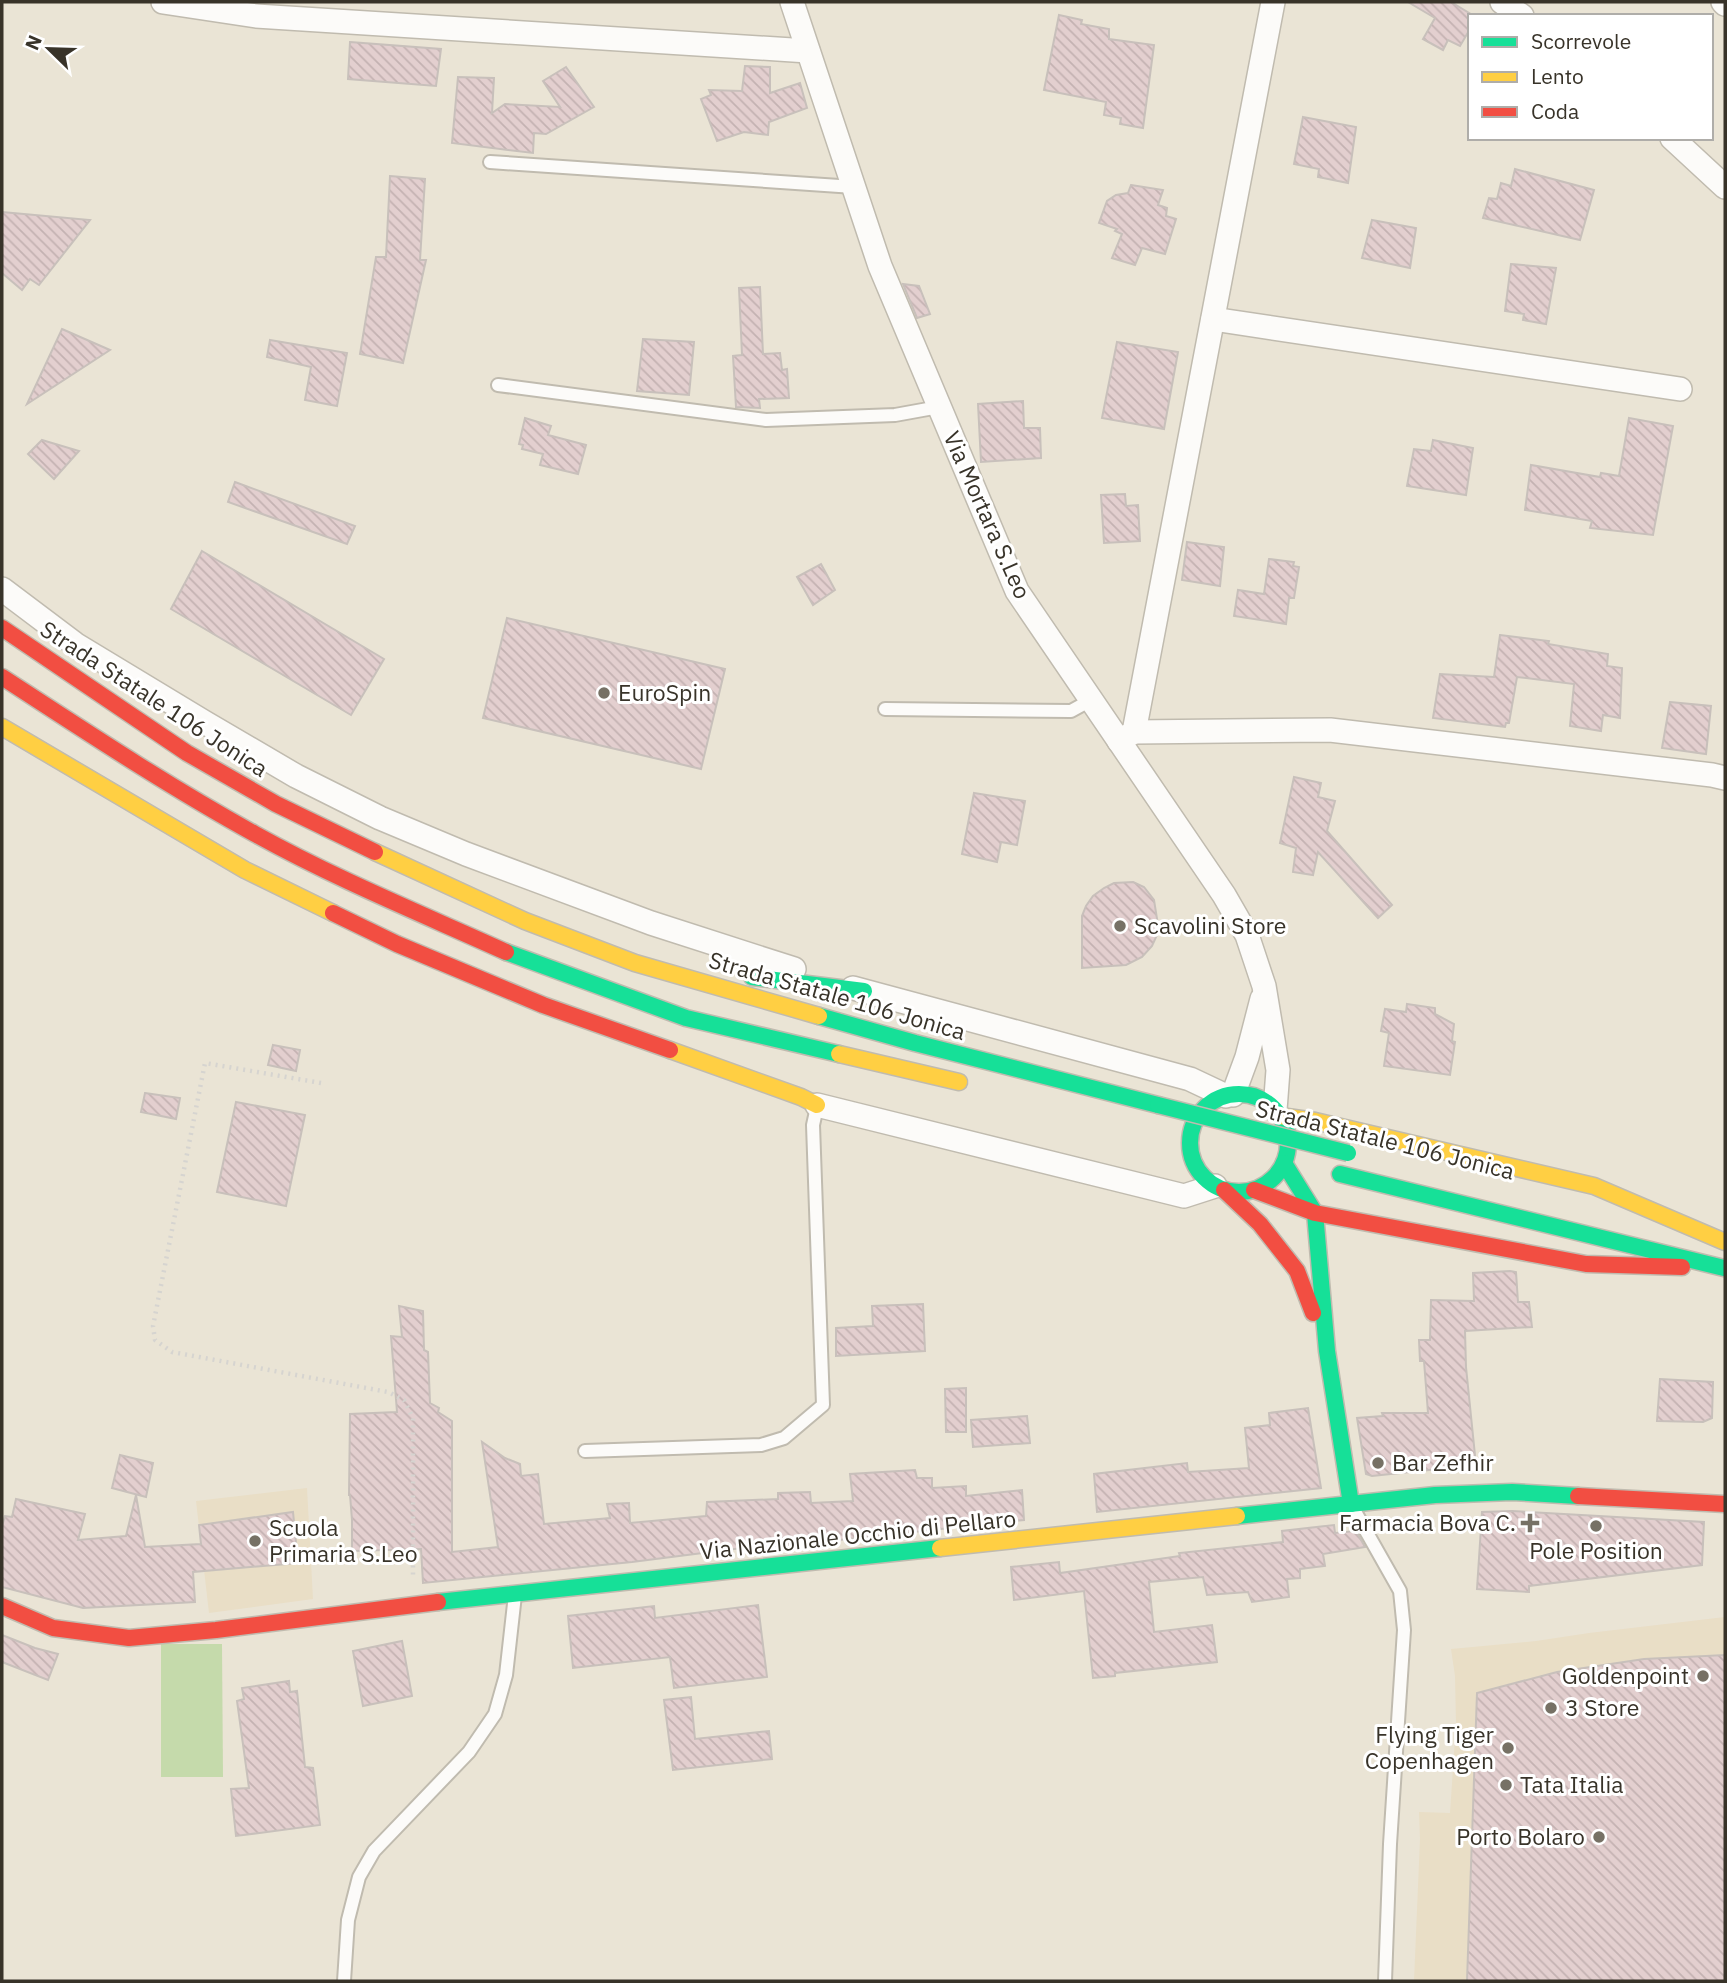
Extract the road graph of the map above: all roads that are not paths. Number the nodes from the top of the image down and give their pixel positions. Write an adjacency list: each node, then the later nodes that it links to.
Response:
1 (163, 2): 6 (street)
2 (792, 2): 6 (street, Via Mortara S.Leo)
3 (1273, 2): 11 (street)
4 (1502, 2): 5 (street)
5 (1519, 14)
6 (808, 51): 9 (street, Via Mortara S.Leo)
7 (1674, 140): 10 (street)
8 (490, 162): 9 (lane)
9 (853, 187): 14 (street, Via Mortara S.Leo)
10 (1725, 187)
11 (1213, 319): 13 (street); 21 (street)
12 (498, 385): 14 (lane)
13 (1680, 389)
14 (939, 407): 18 (street, Via Mortara S.Leo)
15 (2, 589): 25 (street)
16 (2, 628): 23 (main road, Strada Statale 106 Jonica)
17 (2, 677): 26 (main road)
18 (1091, 700): 19 (lane); 21 (street, Via Mortara S.Leo)
19 (885, 709)
20 (2, 727): 28 (main road)
21 (1127, 737): 22 (street); 24 (street, Via Mortara S.Leo)
22 (1725, 778)
23 (635, 963): 25 (main road); 32 (main road, Strada Statale 106 Jonica, bridge)
24 (1265, 986): 27 (street); 29 (street, Via Mortara S.Leo)
25 (864, 991): 27 (street)
26 (976, 1086)
27 (1229, 1095): 29 (main road); 35 (main road)
28 (817, 1105): 35 (street); 42 (lane)
29 (1278, 1113): 33 (main road); 39 (main road)
30 (1177, 1135): 31 (main road)
31 (1204, 1141)
32 (1354, 1154)
33 (1285, 1162): 36 (main road); 37 (main road)
34 (1333, 1172): 40 (main road, Strada Statale 106 Jonica)
35 (1219, 1188): 36 (main road); 41 (main road)
36 (1254, 1190): 37 (main road)
37 (1315, 1213): 40 (main road); 41 (main road)
38 (1660, 1232): 39 (main road)
39 (1725, 1242)
40 (1725, 1268)
41 (1327, 1351): 43 (main road)
42 (585, 1451)
43 (1351, 1504): 44 (main road, Via Nazionale Occhio di Pellaro); 45 (main road, Via Nazionale Occhio di Pellaro); 48 (lane)
44 (1725, 1504)
45 (515, 1595): 46 (main road, Via Nazionale Occhio di Pellaro); 47 (lane)
46 (2, 1606)
47 (344, 1981)
48 (1385, 1981)

